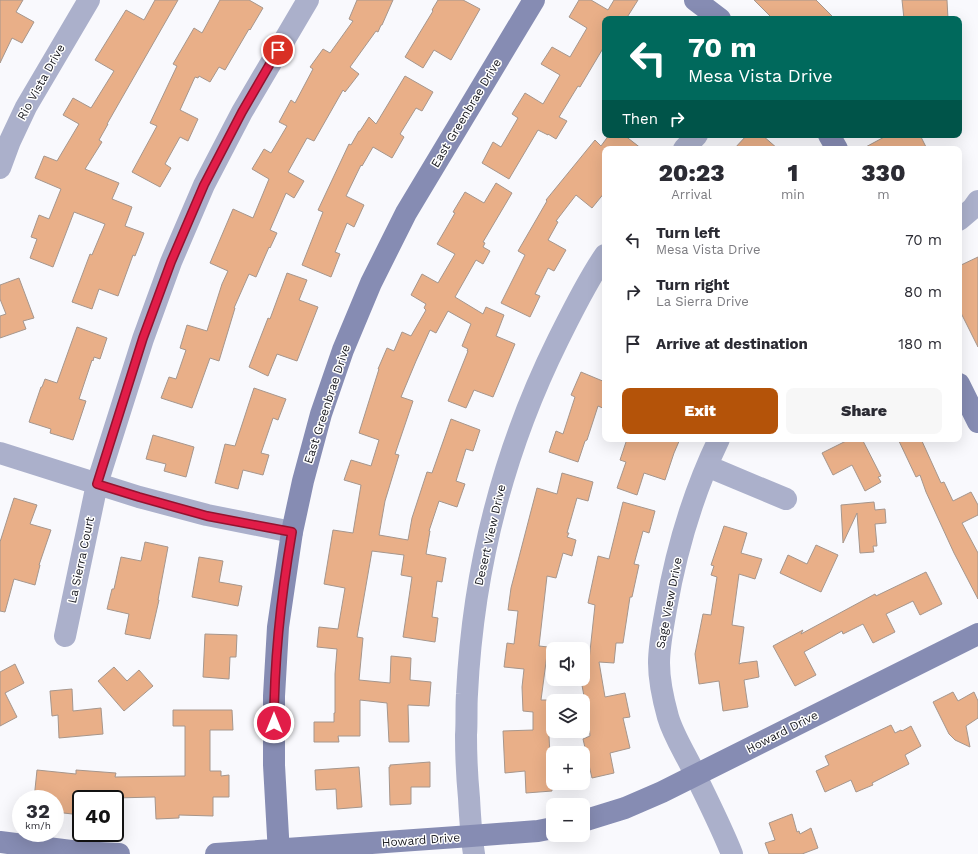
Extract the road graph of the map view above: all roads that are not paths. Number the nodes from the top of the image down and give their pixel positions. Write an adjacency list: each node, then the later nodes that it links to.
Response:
1 (89, 0): 8 (street, Rio Vista Drive)
2 (308, 0): 17 (street, La Sierra Court)
3 (534, 0): 19 (street, East Greenbrae Drive)
4 (695, 0): 5 (street)
5 (716, 16)
6 (694, 138): 7 (street)
7 (687, 146)
8 (0, 168)
9 (978, 201): 10 (street)
10 (962, 217)
11 (602, 260): 26 (street, Desert View Drive)
12 (962, 390): 13 (street)
13 (978, 422)
14 (718, 442): 16 (street, Sage View Drive)
15 (0, 453): 17 (street)
16 (707, 466): 18 (street); 22 (street, Sage View Drive)
17 (97, 484): 19 (street); 21 (street, La Sierra Court)
18 (786, 499)
19 (292, 532): 27 (street, East Greenbrae Drive)
20 (978, 634): 22 (street, Howard Drive)
21 (65, 636)
22 (695, 775): 23 (street, Howard Drive); 31 (street, Sage View Drive)
23 (590, 819)
24 (546, 829): 26 (street, Howard Drive)
25 (0, 842): 28 (street)
26 (473, 845): 27 (street, Howard Drive)
27 (279, 852): 30 (street, Howard Drive)
28 (79, 853): 29 (street)
29 (119, 854)
30 (216, 854)
31 (732, 854)

